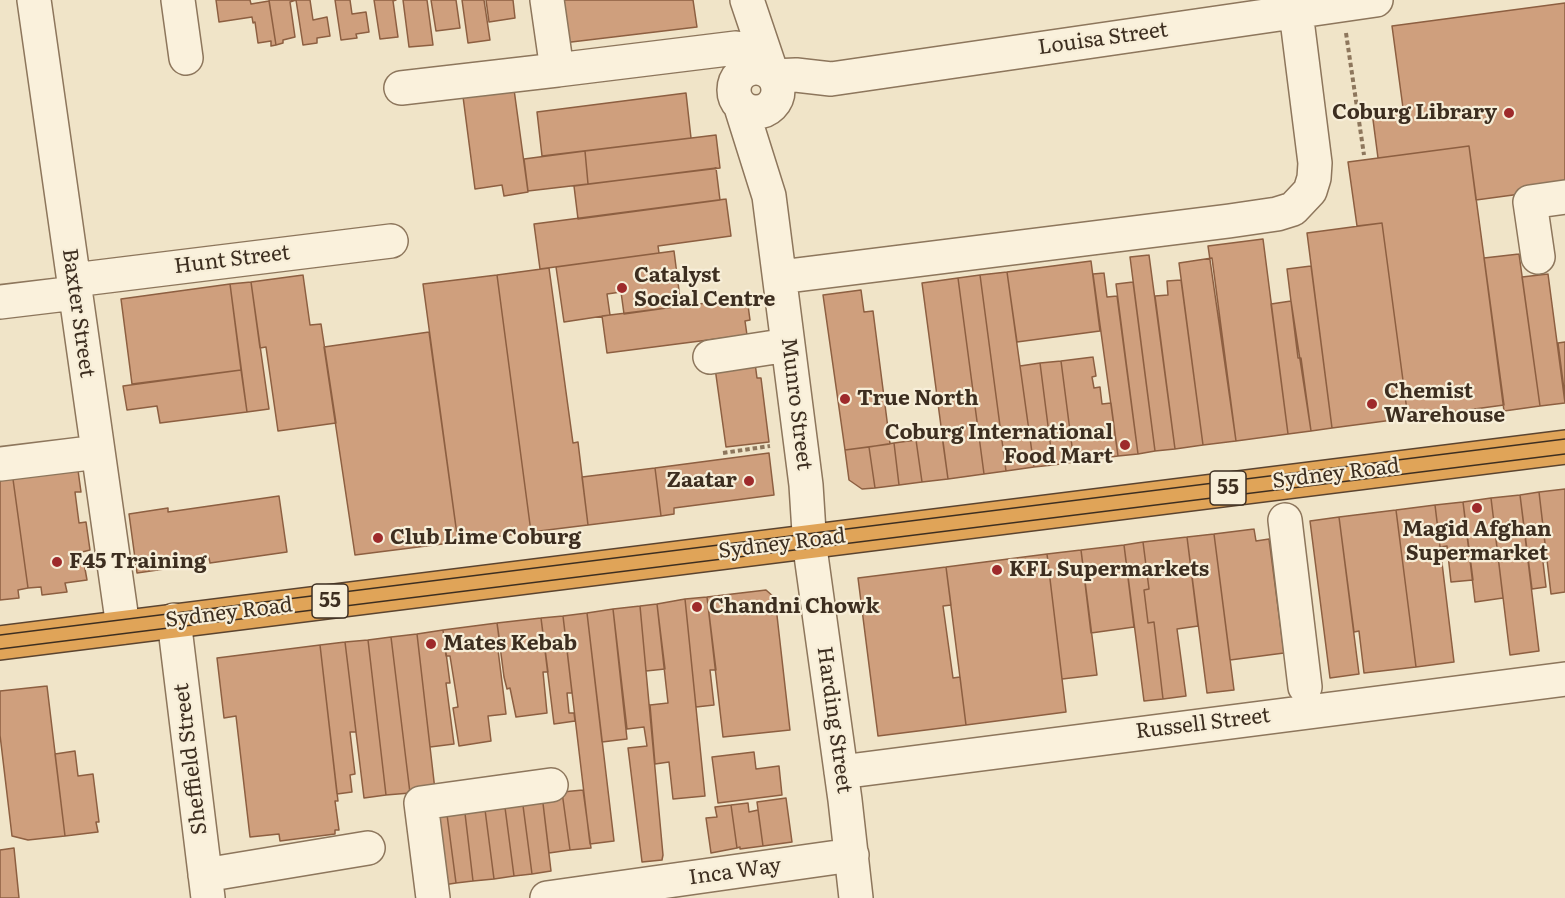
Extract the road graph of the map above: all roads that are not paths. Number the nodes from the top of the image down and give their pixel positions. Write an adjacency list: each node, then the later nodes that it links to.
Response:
1 (34, 0): 17 (street, Baxter Street)
2 (178, 0): 8 (street)
3 (547, 0): 10 (street)
4 (734, 0): 9 (street)
5 (747, 0): 12 (street, Munro Street)
6 (1376, 0): 7 (street, Louisa Street)
7 (1321, 7): 12 (street, Louisa Street); 16 (street)
8 (186, 58)
9 (738, 61): 10 (street); 12 (street)
10 (557, 70): 11 (street)
11 (401, 88)
12 (766, 93): 16 (street, Munro Street)
13 (1565, 198): 15 (street)
14 (391, 241): 17 (street, Hunt Street)
15 (1538, 257)
16 (780, 277): 19 (street, Munro Street)
17 (74, 286): 18 (street, Hunt Street); 22 (street, Baxter Street)
18 (0, 302)
19 (788, 345): 20 (street); 25 (street, Munro Street)
20 (710, 357)
21 (1565, 447): 25 (highway, Sydney Road / 55)
22 (98, 452): 23 (street); 27 (street, Baxter Street)
23 (0, 464)
24 (1285, 520): 30 (street)
25 (809, 541): 26 (highway, Sydney Road / 55); 31 (street, Harding Street)
26 (174, 620): 27 (highway, Sydney Road / 55); 35 (street, Sheffield Street)
27 (123, 627): 28 (highway, Sydney Road / 55)
28 (0, 643)
29 (1565, 679): 31 (street, Russell Street)
30 (1305, 687)
31 (841, 772): 34 (street, Harding Street)
32 (551, 785): 36 (street)
33 (368, 848): 35 (street)
34 (852, 855): 37 (street, Inca Way); 38 (street, Harding Street)
35 (207, 886)
36 (433, 898)
37 (547, 898)
38 (856, 898)

